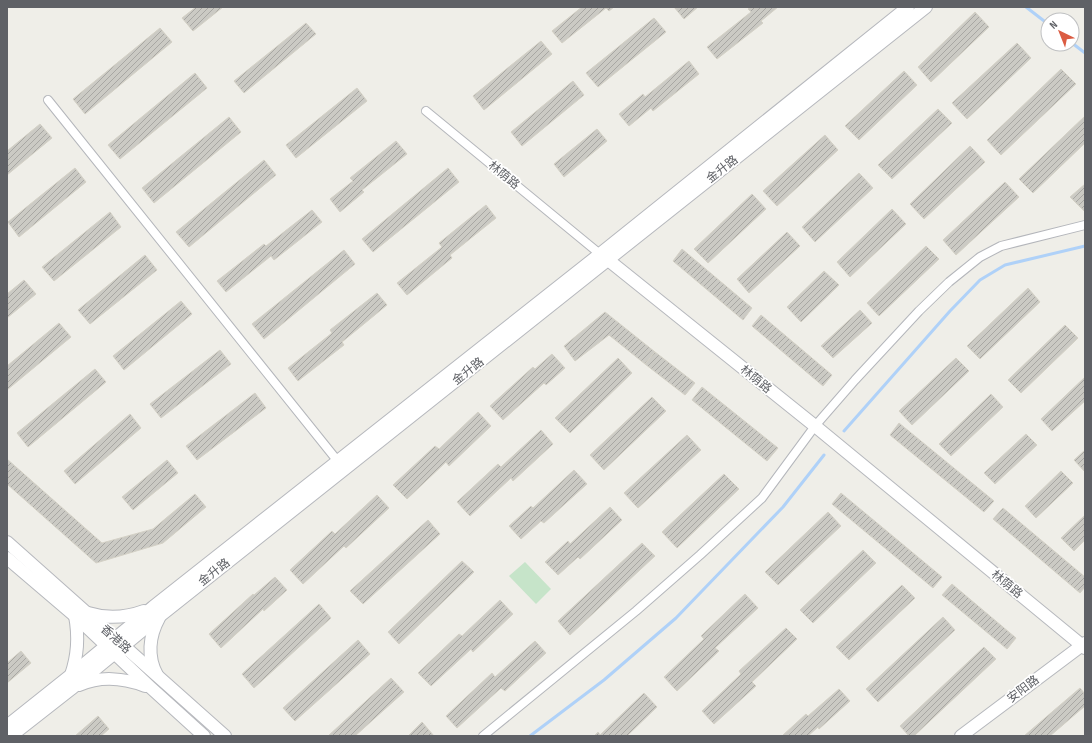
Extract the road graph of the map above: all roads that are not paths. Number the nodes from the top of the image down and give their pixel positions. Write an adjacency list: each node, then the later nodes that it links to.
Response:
1 (908, 7): 6 (main road, 金升路)
2 (926, 7): 6 (main road, 金升路)
3 (48, 100): 8 (street)
4 (426, 111): 6 (street, 林荫路)
5 (1085, 225): 7 (street)
6 (604, 257): 7 (main road, 林荫路); 8 (main road, 金升路)
7 (815, 426): 13 (main road, 林荫路); 23 (street)
8 (341, 466): 11 (main road, 金升路)
9 (7, 542): 12 (main road, 香港路)
10 (7, 558): 12 (main road, 香港路)
11 (157, 611): 12 (main road); 14 (main road, 金升路); 16 (main road)
12 (81, 614): 14 (main road, 香港路); 15 (main road)
13 (1084, 645): 24 (main road, 安阳路)
14 (115, 646): 15 (main road, 金升路); 16 (main road, 香港路); 17 (main road, 香港路); 18 (main road, 金升路)
15 (71, 676): 19 (main road, 金升路)
16 (160, 679): 22 (main road, 香港路)
17 (150, 687): 18 (main road); 21 (main road, 香港路)
18 (71, 689): 20 (main road, 金升路)
19 (7, 726)
20 (11, 736)
21 (204, 736)
22 (225, 736)
23 (483, 736)
24 (961, 736)

